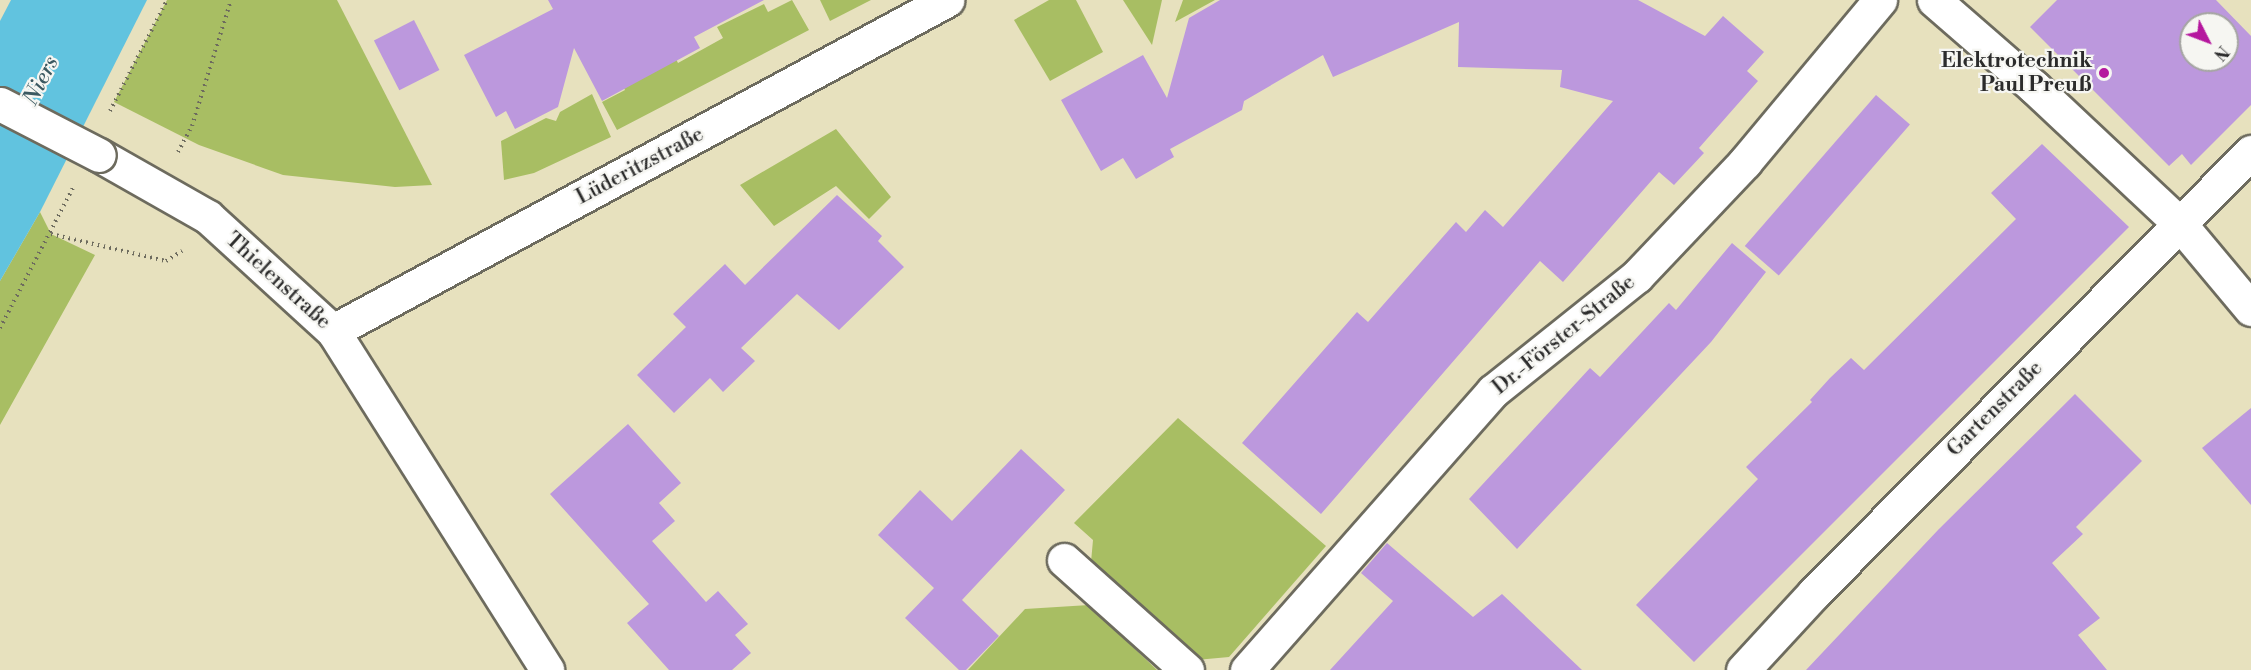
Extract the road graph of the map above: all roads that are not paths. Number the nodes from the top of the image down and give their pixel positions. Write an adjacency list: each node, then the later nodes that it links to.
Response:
1 (947, 0): 8 (street, Lüderitzstraße)
2 (1880, 0): 12 (street, Dr.-Förster-Straße)
3 (1934, 0): 6 (street)
4 (0, 104): 8 (street, Thielenstraße, bridge)
5 (2251, 153): 6 (street, Gartenstraße)
6 (2179, 223): 7 (street); 13 (street, Gartenstraße)
7 (2251, 309)
8 (333, 331): 10 (street, Thielenstraße)
9 (1064, 560): 11 (street)
10 (547, 670)
11 (1187, 670)
12 (1247, 670)
13 (1743, 670)

